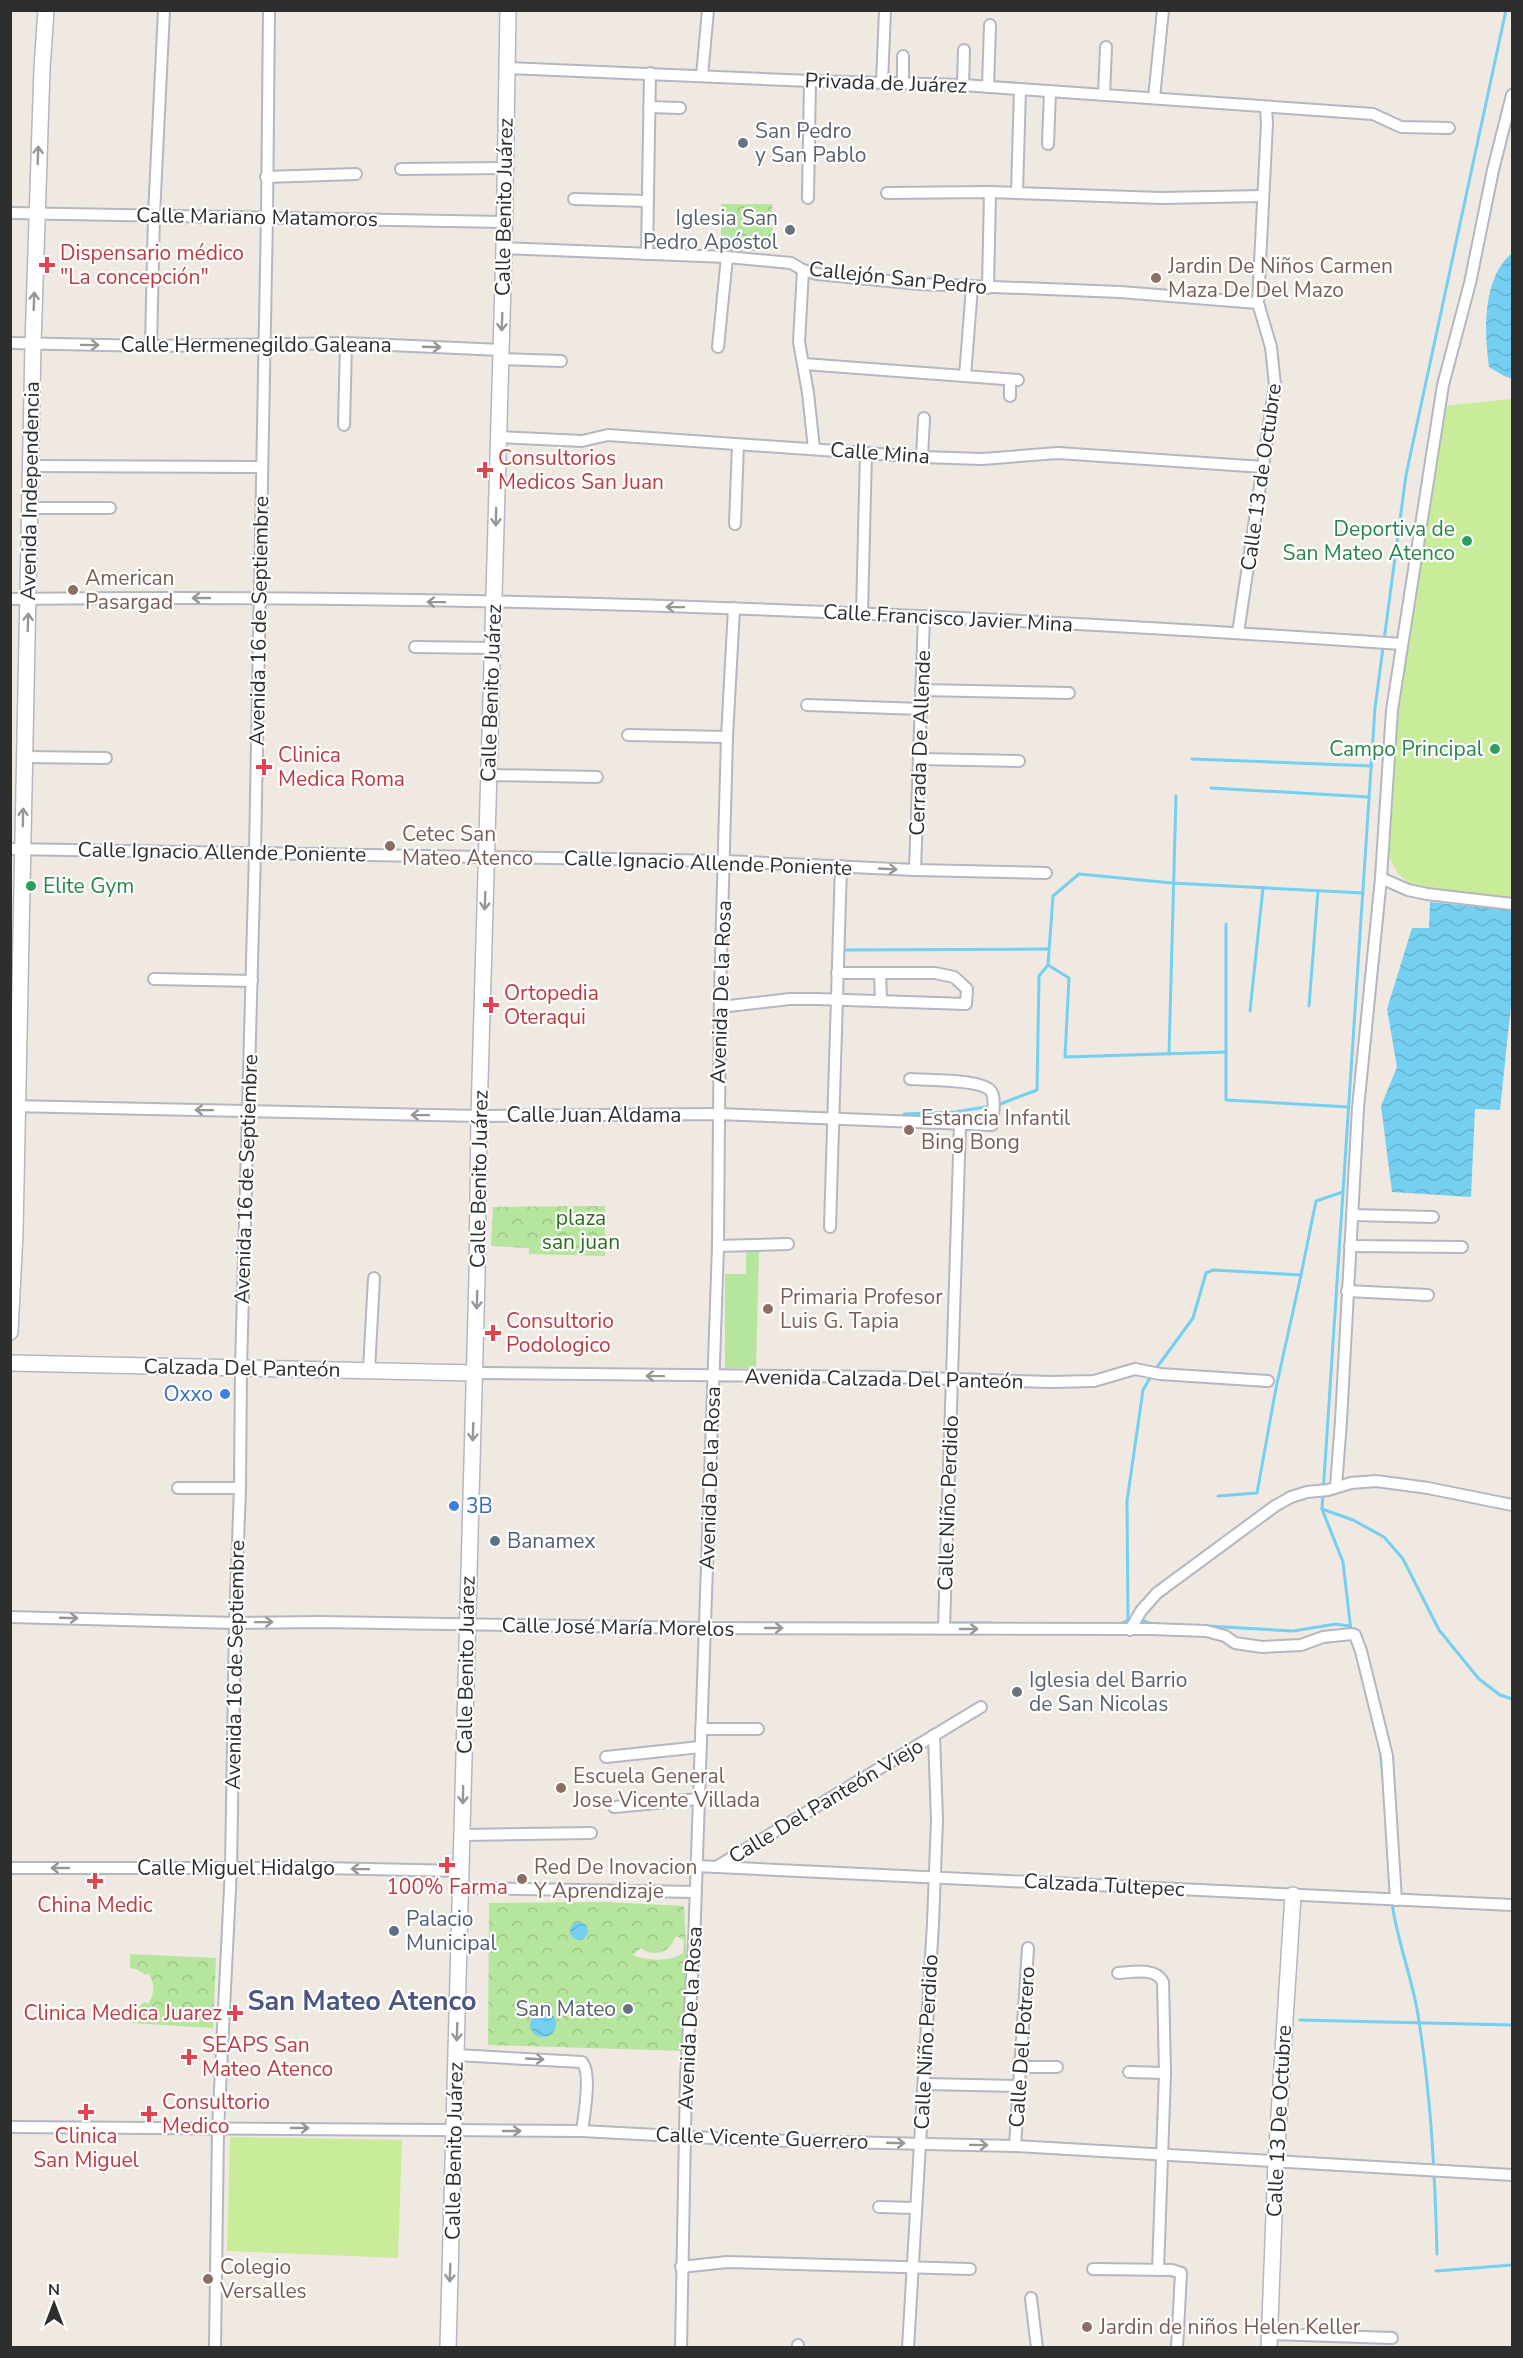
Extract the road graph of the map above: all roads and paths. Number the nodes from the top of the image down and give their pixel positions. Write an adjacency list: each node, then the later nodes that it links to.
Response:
1 (46, 10): 42 (main road, Avenida Independencia, one-way to 1)
2 (164, 10): 43 (street)
3 (269, 10): 33 (street, Avenida 16 de Septiembre)
4 (508, 10): 12 (main road, Calle Benito Juárez)
5 (708, 10): 14 (street)
6 (1163, 10): 24 (street)
7 (885, 11): 16 (street)
8 (990, 25): 19 (street)
9 (1106, 47): 22 (street)
10 (964, 50): 18 (street)
11 (903, 56): 17 (street)
12 (506, 68): 13 (street, Privada de Juárez); 30 (main road, Calle Benito Juárez)
13 (650, 73): 14 (street, Privada de Juárez); 25 (street)
14 (702, 76): 15 (street, Privada de Juárez)
15 (810, 81): 16 (street, Privada de Juárez); 38 (street)
16 (882, 82): 17 (street, Privada de Juárez)
17 (903, 83): 18 (street, Privada de Juárez)
18 (963, 85): 19 (street, Privada de Juárez)
19 (988, 87): 20 (street, Privada de Juárez)
20 (1020, 89): 21 (street, Privada de Juárez); 35 (street)
21 (1050, 91): 22 (street, Privada de Juárez); 29 (street)
22 (1104, 95): 24 (street, Privada de Juárez)
23 (1512, 95): 85 (street)
24 (1154, 98): 26 (street, Privada de Juárez)
25 (649, 107): 27 (street); 40 (street)
26 (1266, 107): 28 (street, Privada de Juárez); 37 (street, Calle 13 de Octubre)
27 (680, 108)
28 (1449, 128)
29 (1048, 144)
30 (505, 168): 31 (street); 45 (main road, Calle Benito Juárez)
31 (401, 169)
32 (356, 174): 33 (street)
33 (266, 177): 44 (street, Avenida 16 de Septiembre)
34 (990, 192): 35 (street); 36 (street); 51 (street)
35 (1017, 192): 37 (street)
36 (887, 193)
37 (1263, 196): 52 (street, Calle 13 de Octubre)
38 (808, 198)
39 (574, 199): 40 (street)
40 (648, 201): 47 (street)
41 (10, 213): 42 (street, Calle Mariano Matamoros)
42 (36, 214): 43 (street, Calle Mariano Matamoros); 55 (main road, Avenida Independencia, one-way to 42)
43 (154, 214): 44 (street, Calle Mariano Matamoros); 57 (street)
44 (267, 216): 45 (street, Calle Mariano Matamoros); 56 (street, Avenida 16 de Septiembre)
45 (504, 222): 46 (main road, Calle Benito Juárez)
46 (504, 248): 47 (street, Callejón San Pedro); 59 (main road, Calle Benito Juárez, one-way to 59)
47 (647, 254): 48 (street, Callejón San Pedro)
48 (727, 257): 49 (street, Callejón San Pedro); 58 (street)
49 (803, 270): 50 (street, Callejón San Pedro); 61 (street)
50 (972, 287): 51 (street, Callejón San Pedro); 62 (street)
51 (988, 288): 52 (street, Callejón San Pedro)
52 (1258, 303): 73 (street, Calle 13 de Octubre)
53 (10, 343): 55 (street, Calle Hermenegildo Galeana)
54 (346, 343): 56 (street, Calle Hermenegildo Galeana); 59 (street, Calle Hermenegildo Galeana, one-way to 59); 65 (street)
55 (33, 344): 57 (street, Calle Hermenegildo Galeana, one-way to 57); 71 (main road, Avenida Independencia)
56 (265, 344): 57 (street, Calle Hermenegildo Galeana); 72 (street, Avenida 16 de Septiembre)
57 (151, 346)
58 (718, 347)
59 (501, 354): 60 (street, Calle Hermenegildo Galeana); 66 (main road, Calle Benito Juárez)
60 (561, 361)
61 (804, 364): 62 (street); 68 (street)
62 (965, 376): 63 (street)
63 (1010, 396)
64 (924, 418): 70 (street)
65 (344, 425)
66 (498, 437): 67 (street, Calle Mina); 80 (main road, Calle Benito Juárez, one-way to 80)
67 (738, 445): 68 (street, Calle Mina); 76 (street)
68 (814, 449): 69 (street, Calle Mina)
69 (866, 453): 70 (street, Calle Mina); 82 (street)
70 (922, 457): 73 (street, Calle Mina)
71 (30, 466): 72 (street); 74 (main road, Avenida Independencia)
72 (262, 467): 78 (street, Avenida 16 de Septiembre)
73 (1263, 467): 84 (street, Calle 13 de Octubre)
74 (30, 508): 75 (street); 77 (main road, Avenida Independencia)
75 (110, 508)
76 (735, 524)
77 (29, 598): 78 (street, Calle Francisco Javier Mina, one-way to 77); 79 (street, Calle Francisco Javier Mina); 94 (main road, Avenida Independencia, one-way to 77)
78 (259, 598): 80 (street, Calle Francisco Javier Mina, one-way to 78); 101 (street, Avenida 16 de Septiembre)
79 (10, 599)
80 (494, 603): 81 (street, Calle Francisco Javier Mina, one-way to 80); 87 (main road, Calle Benito Juárez)
81 (734, 609): 82 (street, Calle Francisco Javier Mina); 93 (street, Avenida De la Rosa)
82 (862, 613): 83 (street, Calle Francisco Javier Mina)
83 (924, 616): 84 (street, Calle Francisco Javier Mina); 88 (street, Cerrada De Allende)
84 (1238, 633): 85 (street, Calle Francisco Javier Mina)
85 (1396, 643): 107 (street)
86 (415, 647): 87 (street)
87 (493, 648): 98 (main road, Calle Benito Juárez)
88 (921, 690): 89 (street); 91 (street, Cerrada De Allende)
89 (1069, 693)
90 (807, 705): 91 (street)
91 (921, 709): 96 (street, Cerrada De Allende)
92 (628, 735): 93 (street)
93 (727, 737): 103 (street, Avenida De la Rosa)
94 (24, 757): 95 (street); 100 (main road, Avenida Independencia, one-way to 94)
95 (106, 758)
96 (920, 759): 97 (street); 105 (street, Cerrada De Allende)
97 (1019, 761)
98 (489, 775): 99 (street); 102 (main road, Calle Benito Juárez)
99 (597, 777)
100 (16, 849): 101 (street, Calle Ignacio Allende Poniente); 117 (main road, Avenida Independencia)
101 (255, 852): 102 (street, Calle Ignacio Allende Poniente); 112 (street, Avenida 16 de Septiembre)
102 (487, 856): 103 (street, Calle Ignacio Allende Poniente); 120 (main road, Calle Benito Juárez, one-way to 120)
103 (725, 861): 104 (street, Calle Ignacio Allende Poniente); 115 (street, Avenida De la Rosa)
104 (842, 866): 105 (street, Calle Ignacio Allende Poniente, one-way to 105); 109 (street)
105 (915, 870): 106 (street, Calle Ignacio Allende Poniente)
106 (1046, 873)
107 (1381, 878): 108 (street); 123 (street)
108 (1512, 904)
109 (837, 973): 110 (street); 113 (street)
110 (880, 973): 114 (street); 114 (street)
111 (154, 979): 112 (street)
112 (252, 981): 118 (street, Avenida 16 de Septiembre)
113 (836, 999): 114 (street); 115 (street); 121 (street)
114 (881, 1001)
115 (720, 1007): 119 (street, Avenida De la Rosa)
116 (910, 1079): 122 (street, Calle Juan Aldama)
117 (13, 1106): 118 (street, Calle Juan Aldama, one-way to 117); 133 (main road, Avenida Independencia)
118 (248, 1111): 120 (street, Calle Juan Aldama, one-way to 118); 135 (street, Avenida 16 de Septiembre)
119 (718, 1114): 120 (street, Calle Juan Aldama); 121 (street, Calle Juan Aldama); 127 (street, Avenida De la Rosa)
120 (479, 1116): 137 (main road, Calle Benito Juárez, one-way to 137)
121 (834, 1119): 122 (street, Calle Juan Aldama); 125 (street)
122 (960, 1125): 139 (street, Calle Niño Perdido)
123 (1352, 1215): 124 (street); 128 (street)
124 (1433, 1217)
125 (830, 1227)
126 (788, 1244): 127 (street)
127 (718, 1246): 138 (street, Avenida De la Rosa)
128 (1350, 1246): 129 (street); 131 (street)
129 (1462, 1247)
130 (374, 1278): 136 (street)
131 (1347, 1291): 132 (street); 143 (street)
132 (1428, 1295)
133 (10, 1332)
134 (10, 1363): 135 (main road, Calzada Del Panteón)
135 (241, 1368): 136 (main road, Calzada Del Panteón); 142 (street, Avenida 16 de Septiembre)
136 (369, 1370): 137 (main road, Calzada Del Panteón)
137 (474, 1373): 138 (street, Avenida Calzada Del Panteón, one-way to 137); 147 (main road, Calle Benito Juárez, one-way to 147)
138 (713, 1377): 139 (street, Avenida Calzada Del Panteón); 148 (street, Avenida De la Rosa)
139 (952, 1380): 140 (street, Avenida Calzada Del Panteón); 149 (street, Calle Niño Perdido)
140 (1268, 1381)
141 (178, 1488): 142 (street)
142 (240, 1488): 146 (street, Avenida 16 de Septiembre)
143 (1332, 1488): 144 (street); 150 (street)
144 (1512, 1505)
145 (10, 1617): 146 (street, Calle José María Morelos, one-way to 146)
146 (235, 1623): 147 (street, Calle José María Morelos, one-way to 147); 164 (street, Avenida 16 de Septiembre)
147 (467, 1625): 148 (street, Calle José María Morelos); 160 (main road, Calle Benito Juárez, one-way to 160)
148 (705, 1628): 149 (street, Calle José María Morelos, one-way to 149); 152 (street, Avenida De la Rosa)
149 (944, 1628): 150 (street, Calle José María Morelos, one-way to 150)
150 (1130, 1630): 170 (street, Calle José María Morelos)
151 (981, 1707): 154 (street, Calle Del Panteón Viejo)
152 (701, 1729): 153 (street); 155 (street, Avenida De la Rosa)
153 (758, 1729)
154 (934, 1735): 162 (street, Calle Del Panteón Viejo); 166 (street, Calle Niño Perdido)
155 (700, 1747): 156 (street); 157 (street, Avenida De la Rosa)
156 (606, 1757)
157 (699, 1799): 158 (street); 161 (street, Avenida De la Rosa)
158 (614, 1807)
159 (591, 1833): 160 (street)
160 (462, 1835): 165 (main road, Calle Benito Juárez)
161 (696, 1866): 162 (street, Calzada Tultepec); 168 (street, Avenida De la Rosa)
162 (718, 1866): 166 (street, Calzada Tultepec)
163 (10, 1868): 164 (street, Calle Miguel Hidalgo, one-way to 163)
164 (231, 1868): 165 (street, Calle Miguel Hidalgo, one-way to 164); 182 (street, Avenida 16 de Septiembre)
165 (461, 1870): 167 (main road, Calle Benito Juárez)
166 (934, 1877): 169 (street, Calzada Tultepec); 179 (street, Calle Niño Perdido)
167 (461, 1888): 168 (street); 174 (main road, Calle Benito Juárez, one-way to 174)
168 (696, 1892): 185 (street, Avenida De la Rosa)
169 (1293, 1894): 170 (street, Calzada Tultepec); 189 (main road, Calle 13 De Octubre)
170 (1396, 1900): 171 (street, Calzada Tultepec)
171 (1512, 1905)
172 (1028, 1948): 175 (street, Calle Del Potrero)
173 (1118, 1973): 178 (street)
174 (456, 2055): 183 (main road, Calle Benito Juárez); 184 (street, one-way to 184)
175 (1021, 2067): 176 (street); 180 (street, Calle Del Potrero)
176 (1057, 2067)
177 (1129, 2072): 178 (street)
178 (1165, 2073): 188 (street)
179 (924, 2084): 180 (street); 186 (street, Calle Niño Perdido)
180 (1019, 2086): 187 (street, Calle Del Potrero)
181 (10, 2127): 182 (street, Calle Vicente Guerrero)
182 (218, 2130): 183 (street, Calle Vicente Guerrero, one-way to 183); 201 (street, Avenida 16 de Septiembre)
183 (454, 2131): 184 (street, Calle Vicente Guerrero, one-way to 184); 202 (main road, Calle Benito Juárez, one-way to 202)
184 (582, 2131): 185 (street, Calle Vicente Guerrero)
185 (685, 2136): 186 (street, Calle Vicente Guerrero, one-way to 186); 193 (street, Avenida De la Rosa)
186 (920, 2144): 187 (street, Calle Vicente Guerrero, one-way to 187); 192 (street, Calle Niño Perdido)
187 (1015, 2146): 188 (street, Calle Vicente Guerrero)
188 (1161, 2156): 189 (street, Calle Vicente Guerrero); 197 (street)
189 (1276, 2162): 190 (street, Calle Vicente Guerrero); 200 (main road, Calle 13 De Octubre)
190 (1512, 2175)
191 (879, 2207): 192 (street)
192 (915, 2208): 194 (street, Calle Niño Perdido)
193 (681, 2267): 194 (street); 203 (street, Avenida De la Rosa)
194 (912, 2268): 195 (street); 204 (street, Calle Niño Perdido)
195 (970, 2269)
196 (1093, 2269): 197 (street)
197 (1158, 2270): 206 (street)
198 (1031, 2298): 205 (street)
199 (1392, 2338): 200 (street)
200 (1270, 2341)
201 (215, 2348)
202 (448, 2348)
203 (681, 2348)
204 (908, 2348)
205 (1037, 2348)
206 (1177, 2348)

